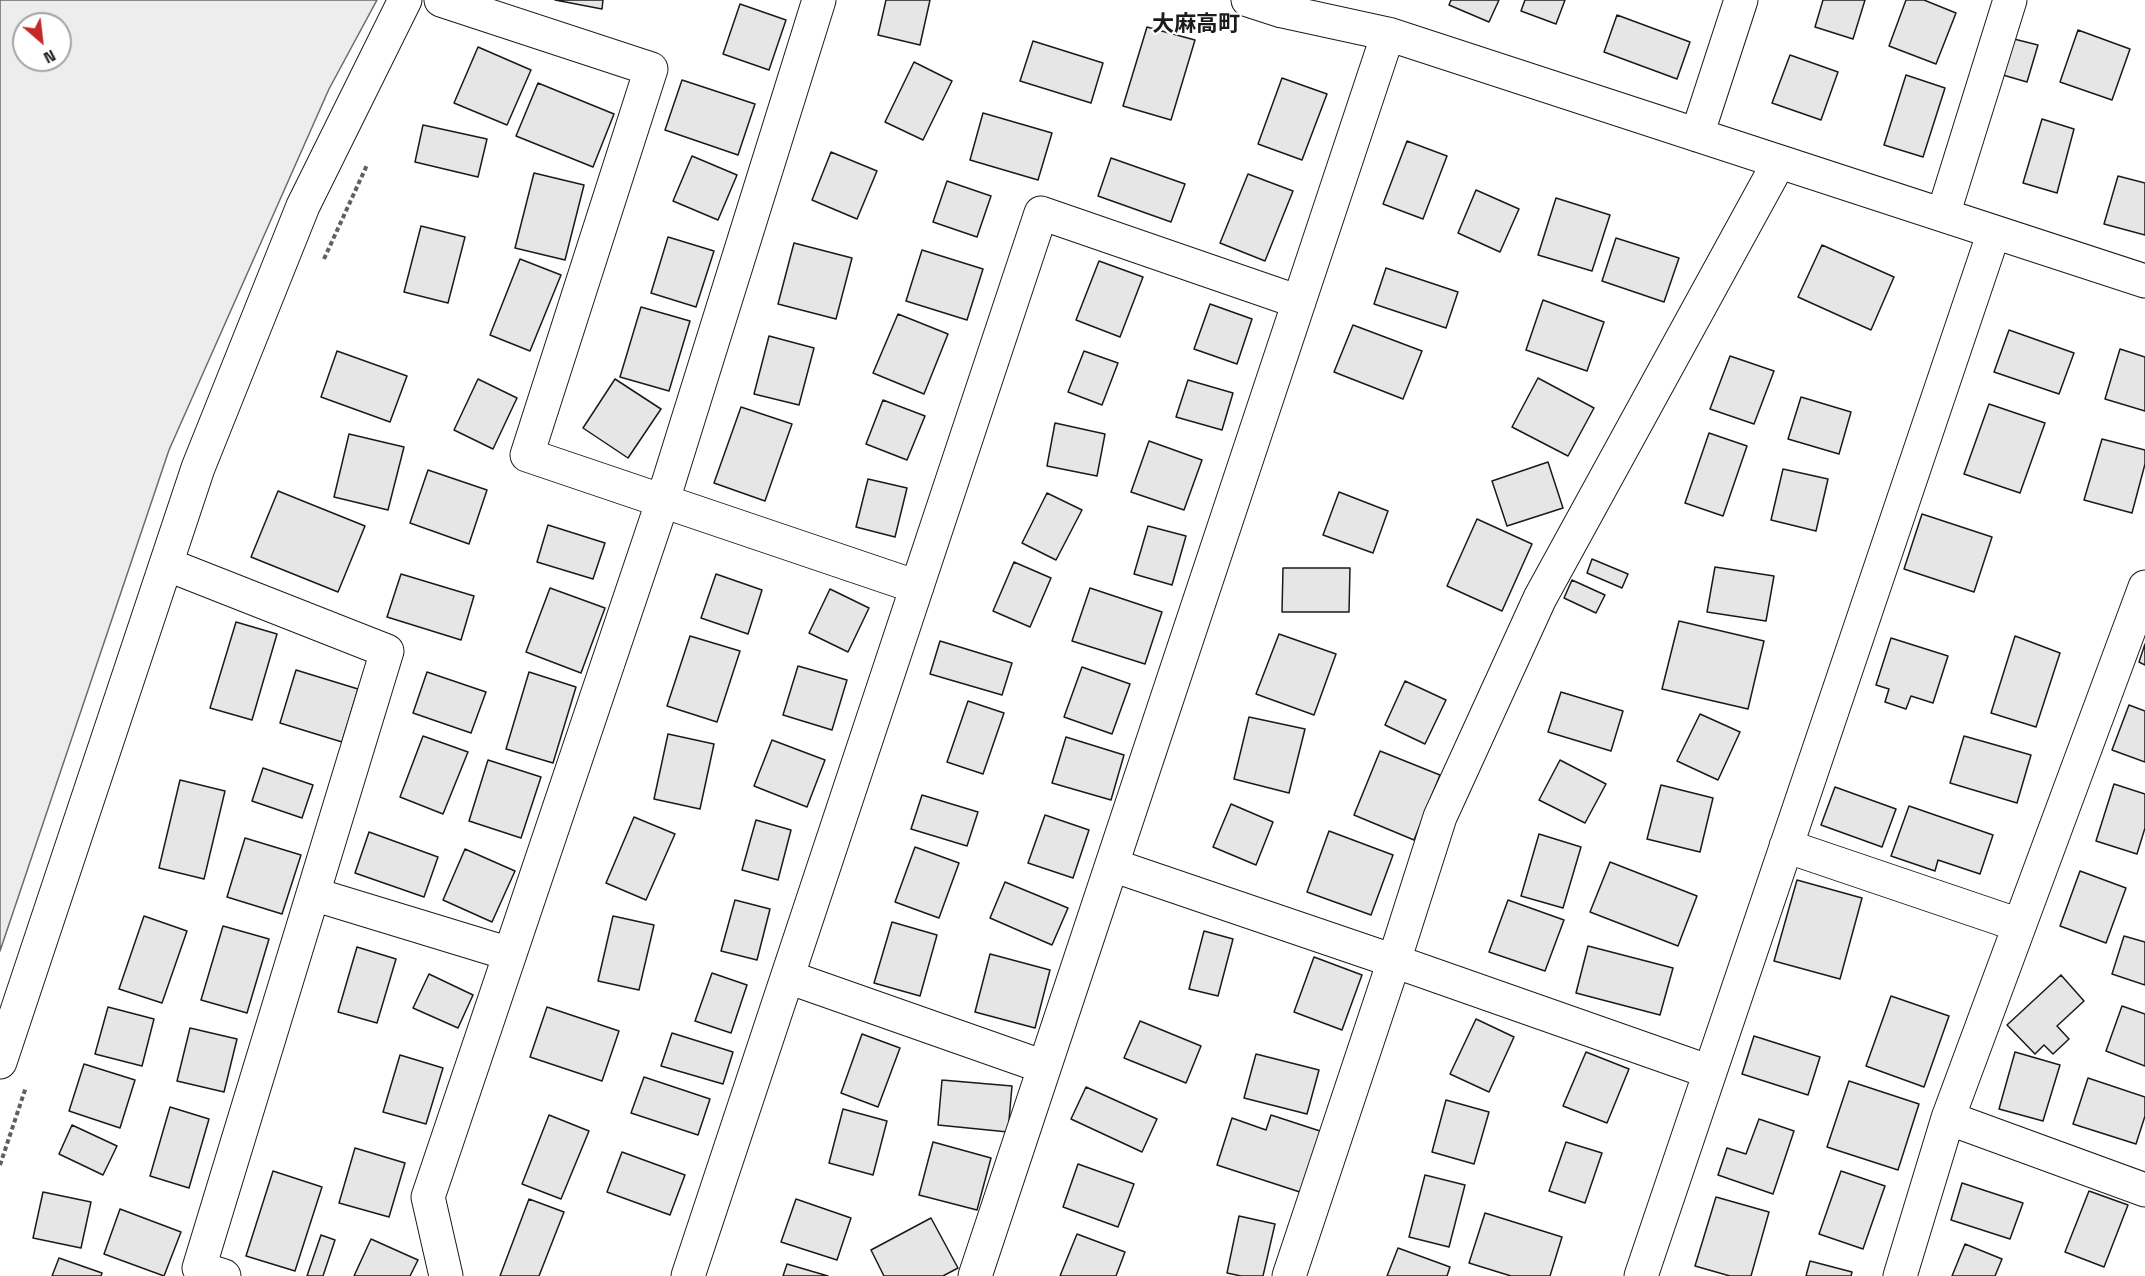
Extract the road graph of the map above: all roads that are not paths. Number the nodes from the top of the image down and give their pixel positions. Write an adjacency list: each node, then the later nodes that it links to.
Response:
1 (405, 0): 16 (street)
2 (441, 0): 15 (street)
3 (819, 0): 15 (street)
4 (1248, 0): 7 (street)
5 (1741, 0): 9 (street)
6 (2010, 0): 11 (street)
7 (1284, 5): 8 (street)
8 (1388, 34): 9 (street); 14 (street)
9 (1698, 135): 10 (street)
10 (1779, 162): 11 (street); 24 (street)
11 (1943, 215): 12 (street)
12 (1994, 232): 13 (street); 19 (street)
13 (2145, 281)
14 (1299, 302): 17 (street); 20 (street)
15 (663, 500): 17 (street); 23 (street)
16 (166, 564): 21 (street); 26 (street)
17 (917, 587): 25 (street)
18 (2145, 587): 22 (street)
19 (1786, 846): 22 (street); 28 (street)
20 (1112, 865): 24 (street); 27 (street)
21 (313, 894): 23 (street); 31 (street)
22 (2019, 925): 29 (street)
23 (510, 954): 32 (street)
24 (1394, 961): 28 (street); 35 (street)
25 (788, 977): 27 (street); 33 (street)
26 (0, 1062)
27 (1044, 1067): 34 (street)
28 (1710, 1072): 36 (street)
29 (1948, 1118): 30 (street); 37 (street)
30 (2145, 1190)
31 (224, 1276)
32 (446, 1276)
33 (688, 1276)
34 (975, 1276)
35 (1289, 1276)
36 (1641, 1276)
37 (1900, 1276)

